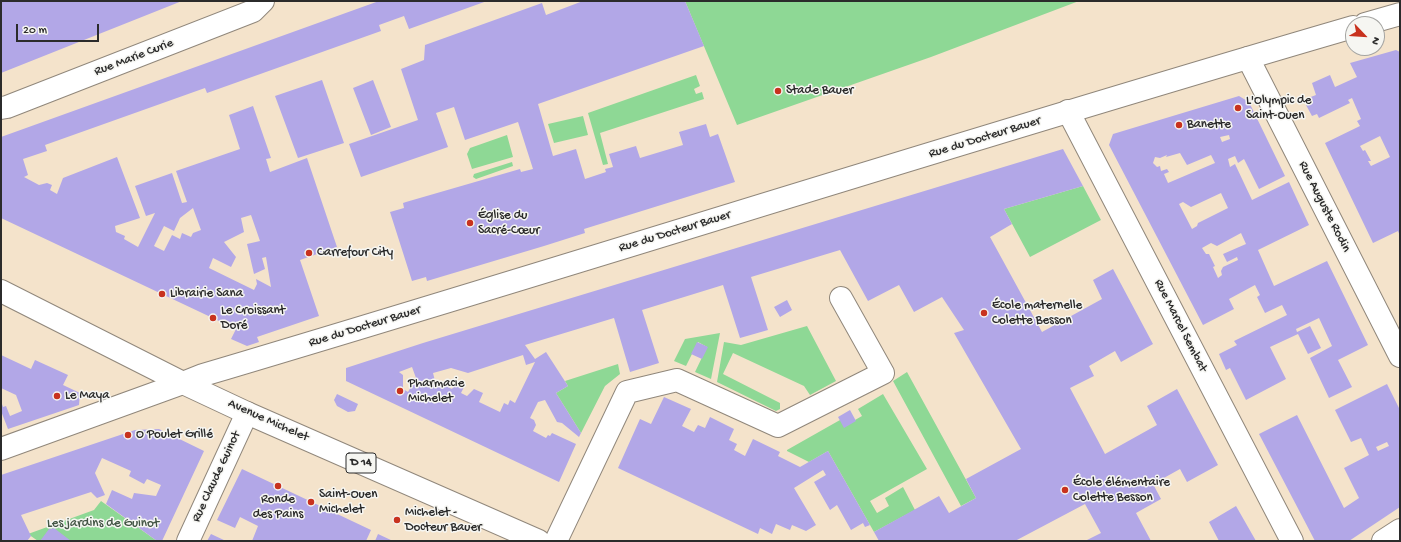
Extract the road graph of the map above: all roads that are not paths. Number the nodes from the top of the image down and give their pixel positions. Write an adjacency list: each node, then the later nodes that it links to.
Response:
1 (262, 1): 6 (street, Rue Marie Curie)
2 (1400, 14): 3 (street)
3 (1385, 18)
4 (1345, 30): 5 (street, Rue du Docteur Bauer)
5 (1248, 58): 7 (street, Rue du Docteur Bauer); 10 (street, Rue Auguste Rodin)
6 (1, 108)
7 (1068, 111): 11 (street, Rue du Docteur Bauer); 18 (street, Rue Marcel Sembat)
8 (1, 291): 11 (street, Avenue Michelet / D 14)
9 (842, 298): 17 (street)
10 (1400, 356)
11 (183, 383): 12 (street, Avenue Michelet / D 14); 13 (street, Rue du Docteur Bauer)
12 (247, 413): 15 (street, Rue Claude Guinot); 16 (street, Avenue Michelet / D 14)
13 (1, 449)
14 (1400, 530): 19 (street)
15 (188, 541)
16 (539, 541)
17 (556, 541)
18 (1292, 541)
19 (1383, 541)

